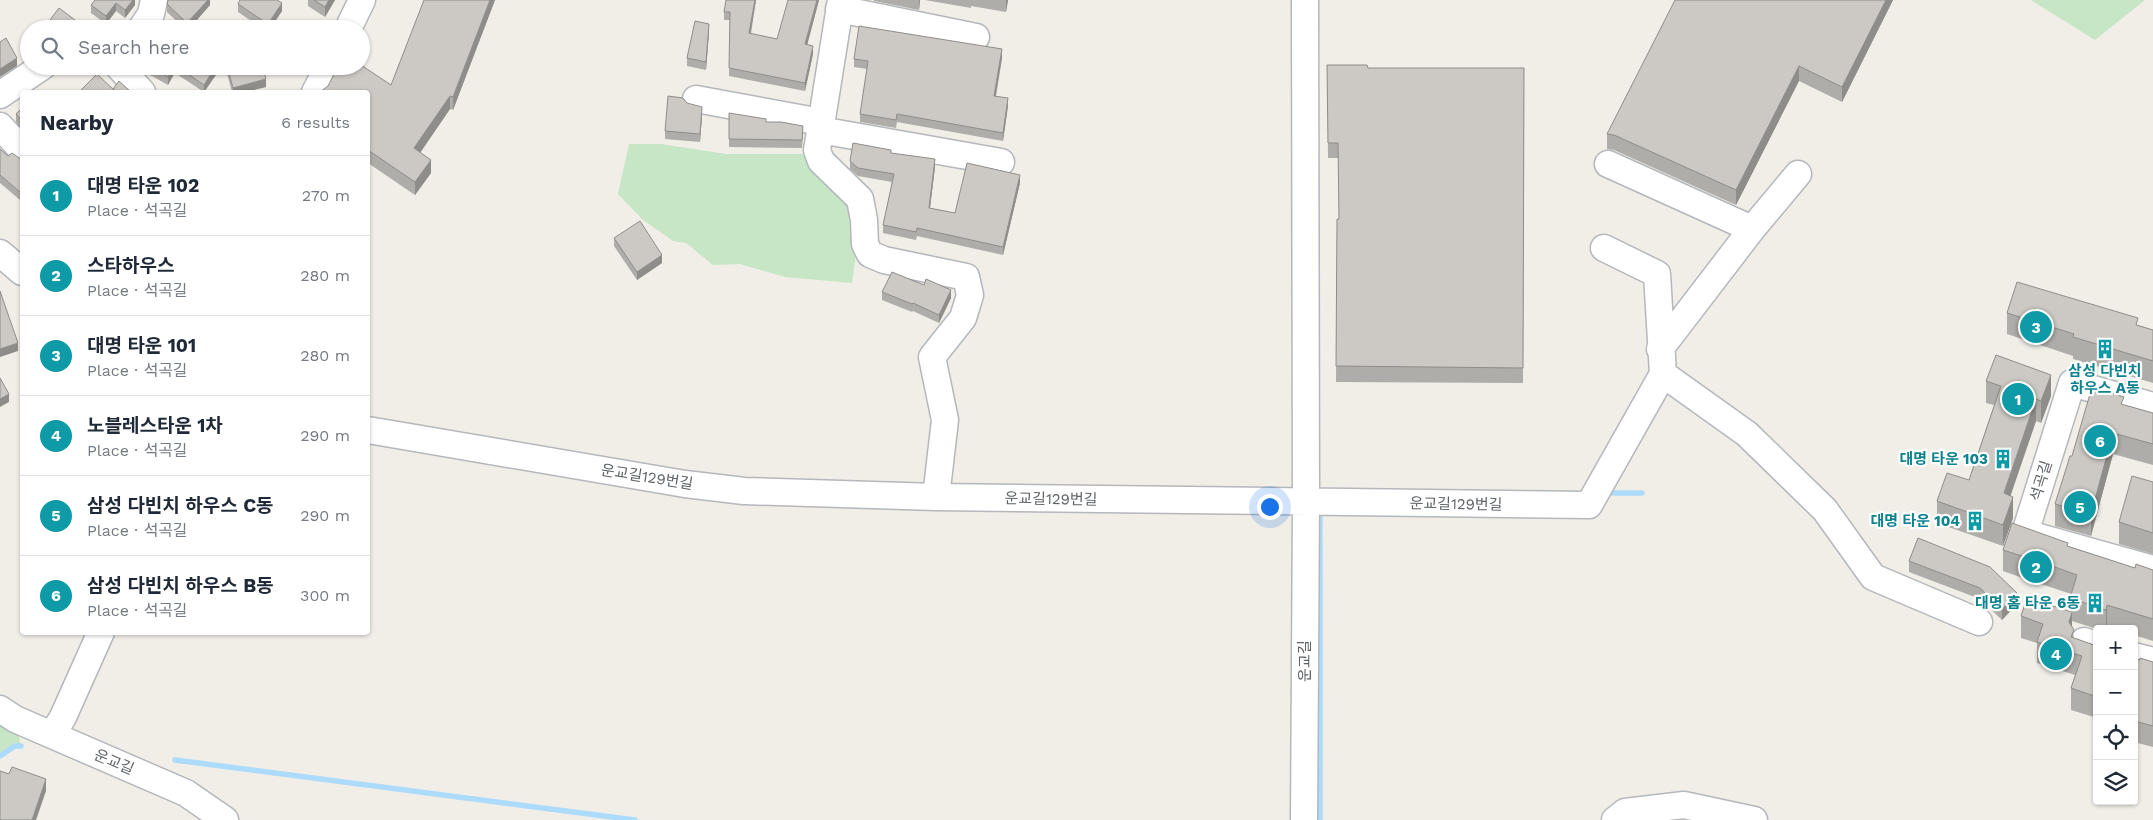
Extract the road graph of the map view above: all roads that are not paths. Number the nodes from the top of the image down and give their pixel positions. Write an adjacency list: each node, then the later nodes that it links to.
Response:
1 (154, 0): 5 (street)
2 (362, 0): 6 (street)
3 (1305, 0): 29 (street, 운교길)
4 (840, 4): 7 (street); 16 (street)
5 (147, 20)
6 (352, 20)
7 (976, 37)
8 (30, 75): 13 (street)
9 (126, 75): 11 (street)
10 (324, 75): 12 (street)
11 (140, 90)
12 (317, 90)
13 (0, 95)
14 (696, 99): 16 (street)
15 (0, 126): 17 (street)
16 (821, 126): 18 (street); 28 (street)
17 (20, 148)
18 (1001, 162)
19 (1608, 164): 21 (street)
20 (1798, 174): 21 (street)
21 (1752, 229): 25 (street)
22 (1604, 248): 25 (street)
23 (0, 253): 24 (street)
24 (20, 270)
25 (1661, 361): 29 (street, 운교길129번길); 31 (street)
26 (2153, 406): 30 (street, 석곡길)
27 (370, 430): 28 (street, 운교길129번길)
28 (936, 497): 29 (street, 운교길129번길)
29 (1306, 502): 38 (street, 운교길)
30 (2153, 569)
31 (1979, 622)
32 (100, 635): 36 (street)
33 (2138, 657): 34 (street)
34 (2153, 662)
35 (0, 709): 36 (street, 운교길)
36 (52, 735): 37 (street, 운교길)
37 (225, 820)
38 (1304, 820)
39 (1615, 820): 40 (street)
40 (1754, 820)

